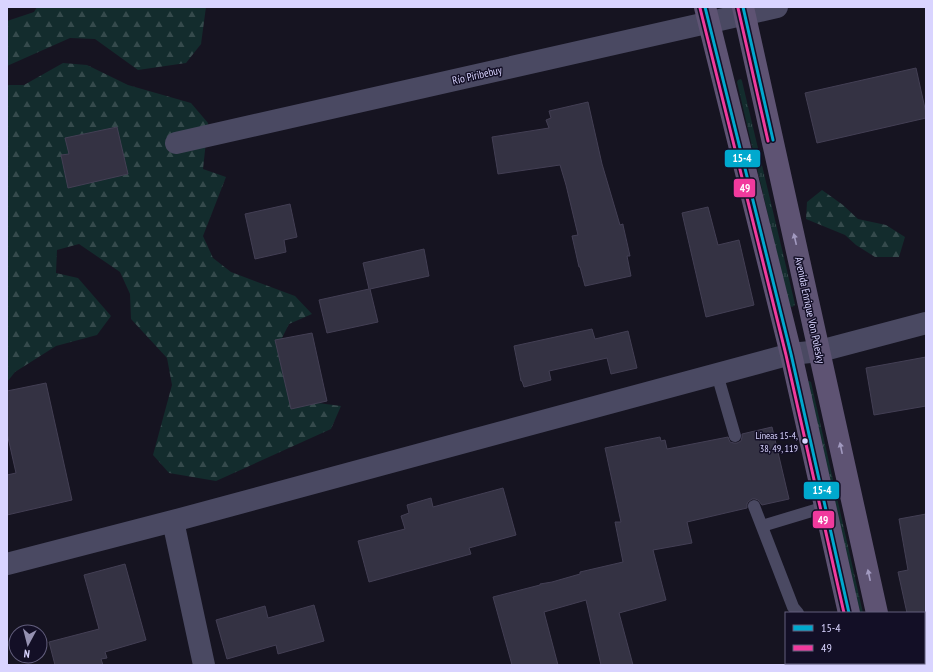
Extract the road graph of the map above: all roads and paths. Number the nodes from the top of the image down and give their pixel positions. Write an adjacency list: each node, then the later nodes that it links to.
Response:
1 (777, 7): 2 (street, Río Piribebuy)
2 (744, 11): 3 (street, Río Piribebuy); 6 (main road, Avenida Enrique Von Polesky, one-way to 2)
3 (707, 15): 4 (street, Río Piribebuy); 7 (main road)
4 (176, 143)
5 (926, 323): 6 (street)
6 (820, 351): 7 (street); 17 (main road, Avenida Enrique Von Polesky, one-way to 6)
7 (791, 354): 8 (street); 11 (main road)
8 (717, 374): 9 (lane); 12 (street)
9 (734, 436)
10 (754, 506): 13 (lane)
11 (825, 507): 13 (lane); 16 (main road)
12 (173, 521): 14 (street); 18 (street)
13 (762, 526): 15 (lane)
14 (7, 564)
15 (797, 612)
16 (849, 612)
17 (877, 612)
18 (204, 665)

